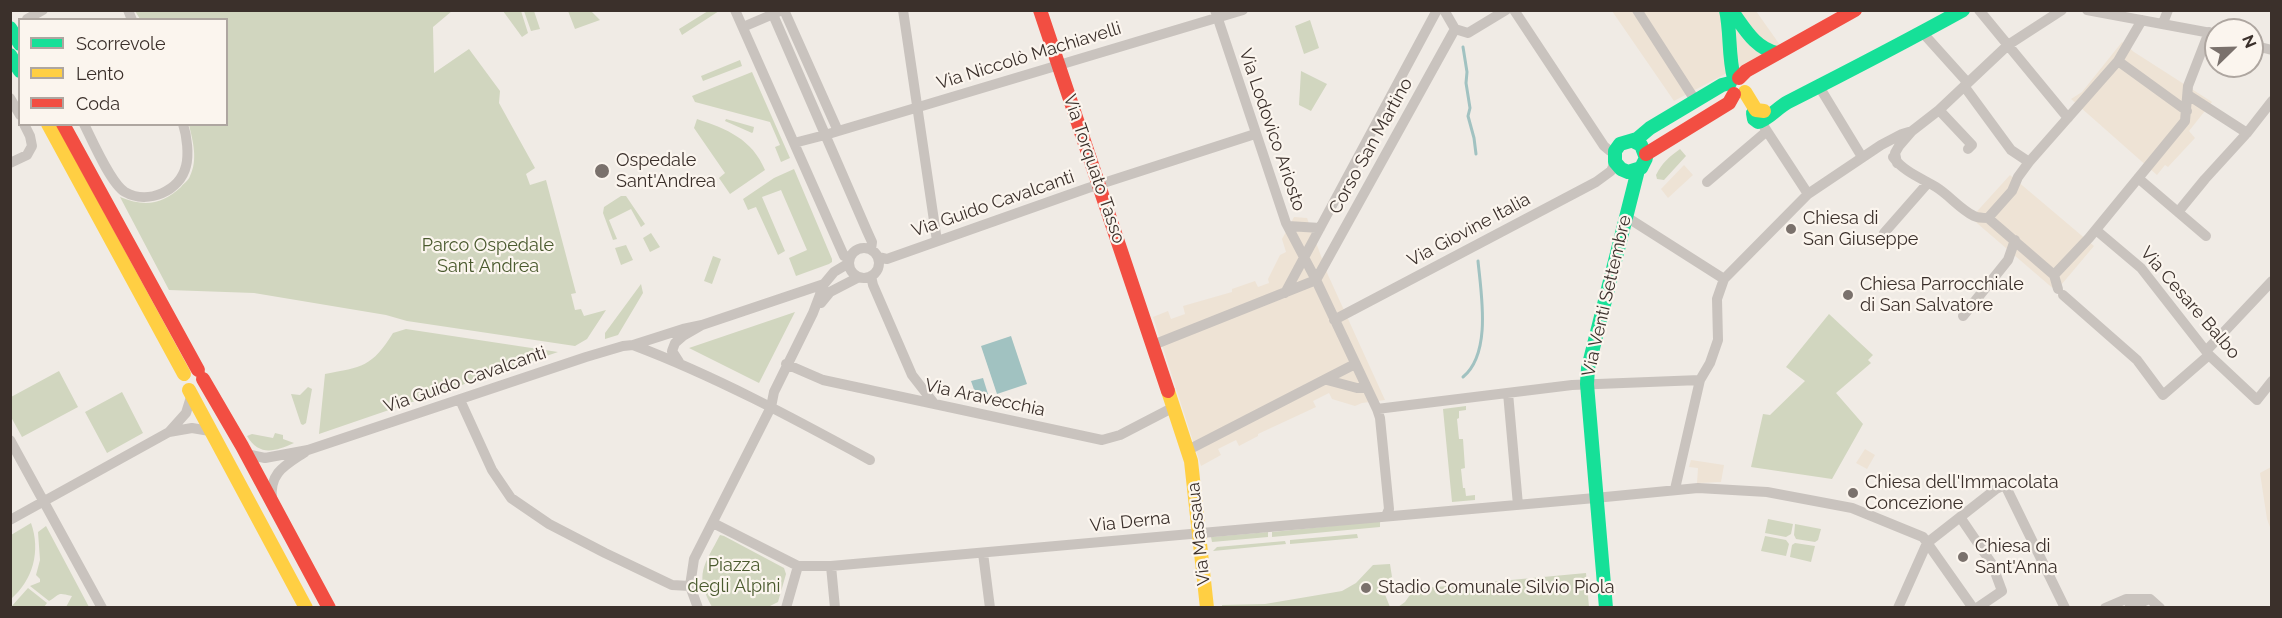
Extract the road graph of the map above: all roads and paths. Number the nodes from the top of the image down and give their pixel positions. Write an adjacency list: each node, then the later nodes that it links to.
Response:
1 (43, 10): 21 (street)
2 (735, 10): 24 (street)
3 (903, 10): 44 (street)
4 (1040, 10): 35 (main road, Via Torquato Tasso)
5 (1243, 10): 20 (street, Via Niccolò Machiavelli)
6 (1437, 10): 80 (street, Corso San Martino)
7 (1444, 10): 26 (street)
8 (1506, 10): 26 (street)
9 (1514, 10): 65 (street)
10 (1637, 10): 42 (street)
11 (1726, 10): 38 (main road)
12 (1731, 10): 32 (main road)
13 (1855, 10): 32 (main road)
14 (1963, 10): 28 (main road)
15 (1979, 10): 30 (street)
16 (2062, 10): 30 (street)
17 (2087, 10): 22 (street)
18 (2168, 10): 23 (street)
19 (777, 11): 24 (street); 55 (street); 59 (street)
20 (1216, 14): 35 (street, Via Niccolò Machiavelli); 58 (street, Via Lodovico Ariosto)
21 (29, 18)
22 (2142, 20): 23 (street); 34 (street)
23 (2163, 23): 27 (street)
24 (743, 27): 61 (street)
25 (10, 28): 29 (main road)
26 (1455, 28): 95 (street, Corso San Martino)
27 (2204, 31)
28 (1922, 32): 37 (street); 39 (main road)
29 (18, 41)
30 (2008, 45): 37 (street); 48 (street)
31 (2204, 51): 40 (street)
32 (1777, 53): 38 (main road)
33 (10, 55): 36 (main road)
34 (2118, 61): 45 (street); 48 (street)
35 (1059, 64): 44 (street, Via Niccolò Machiavelli); 74 (main road, Via Torquato Tasso)
36 (18, 68)
37 (1965, 84): 46 (street); 67 (street)
38 (1736, 85): 42 (main road); 49 (main road); 64 (main road)
39 (1820, 88): 49 (main road); 66 (street)
40 (2188, 94): 45 (street); 57 (street)
41 (10, 99): 47 (street)
42 (1695, 100): 60 (main road)
43 (2271, 101): 57 (street)
44 (916, 107): 55 (street, Via Niccolò Machiavelli); 85 (street)
45 (2182, 108): 71 (street)
46 (1939, 110): 56 (street); 63 (street)
47 (18, 112)
48 (2068, 118): 67 (street)
49 (1763, 120): 72 (street); 75 (street)
50 (25, 126): 68 (street)
51 (49, 126): 109 (main road)
52 (64, 126): 109 (main road)
53 (85, 126): 54 (street)
54 (184, 126)
55 (838, 131): 59 (street, Via Niccolò Machiavelli)
56 (1912, 131): 62 (street); 69 (street)
57 (2247, 133): 77 (street)
58 (1256, 134): 74 (street, Via Guido Cavalcanti); 79 (street, Via Lodovico Ariosto)
59 (825, 135): 61 (street, Via Niccolò Machiavelli); 87 (street)
60 (1633, 141): 64 (main road); 65 (main road)
61 (794, 143): 90 (street)
62 (1881, 145): 66 (street); 69 (street)
63 (1968, 149)
64 (1646, 154): 70 (main road)
65 (1615, 157): 70 (main road); 101 (street, Via Giovine Italia)
66 (1862, 157): 75 (street)
67 (2029, 162): 78 (street)
68 (10, 163)
69 (1897, 163): 73 (street)
70 (1633, 171): 76 (main road, Via Venti Settembre)
71 (2138, 178): 77 (street); 82 (street)
72 (1707, 182)
73 (1926, 184): 78 (street); 81 (street)
74 (1100, 185): 85 (street, Via Guido Cavalcanti); 104 (main road, Via Torquato Tasso)
75 (1808, 194): 94 (street)
76 (1627, 209): 94 (street); 113 (main road, Via Venti Settembre)
77 (2178, 212): 83 (street)
78 (1988, 218): 84 (street)
79 (1288, 226): 80 (street, Corso San Martino); 88 (street, Via Lodovico Ariosto)
80 (1320, 228): 88 (street, Corso San Martino)
81 (1884, 233)
82 (2093, 234): 91 (street); 105 (street, Via Cesare Balbo)
83 (2206, 236)
84 (2015, 240): 86 (street); 89 (street)
85 (938, 241): 87 (street, Via Guido Cavalcanti)
86 (2027, 251): 89 (street); 91 (street)
87 (874, 253): 90 (street); 92 (street)
88 (1305, 256): 95 (street, Via Lodovico Ariosto); 98 (street, Corso San Martino)
89 (2008, 260): 100 (street)
90 (849, 261): 93 (street); 97 (street)
91 (2054, 275): 105 (street)
92 (871, 276): 93 (street); 118 (street)
93 (859, 277): 99 (street)
94 (1724, 279): 111 (street)
95 (1316, 280): 98 (street); 101 (street, Via Lodovico Ariosto)
96 (2271, 281): 105 (street)
97 (824, 284): 99 (street); 102 (street)
98 (1285, 293): 104 (street)
99 (813, 313): 107 (street)
100 (1963, 316)
101 (1334, 320): 108 (street, Via Lodovico Ariosto)
102 (702, 326): 103 (street, Via Guido Cavalcanti); 106 (street)
103 (633, 345): 106 (street); 117 (street, Via Guido Cavalcanti)
104 (1153, 345): 120 (main road, Via Torquato Tasso)
105 (2207, 353): 112 (street, Via Cesare Balbo)
106 (679, 362): 119 (street)
107 (786, 364): 118 (street, Via Aravecchia); 119 (street)
108 (1355, 364): 110 (street); 114 (street, Via Lodovico Ariosto)
109 (195, 374): 115 (main road); 126 (main road)
110 (1327, 380): 114 (street); 127 (street)
111 (1700, 380): 113 (street); 129 (street)
112 (2271, 381)
113 (1587, 384): 116 (street); 130 (main road, Via Venti Settembre)
114 (1366, 388): 121 (street, Via Lodovico Ariosto)
115 (190, 393): 122 (main road); 123 (street)
116 (1508, 393): 121 (street); 133 (street)
117 (460, 400): 125 (street, Via Guido Cavalcanti); 143 (street)
118 (933, 402): 120 (street, Via Aravecchia)
119 (771, 407): 128 (street); 137 (street)
120 (1174, 407): 127 (main road, Via Massaua)
121 (1377, 409): 134 (street, Via Lodovico Ariosto)
122 (210, 431): 123 (street); 147 (main road)
123 (169, 432): 131 (street)
124 (10, 440): 131 (street)
125 (308, 450): 126 (street, Via Guido Cavalcanti); 132 (street, Via Guido Cavalcanti)
126 (246, 453): 132 (main road)
127 (1189, 455): 138 (main road, Via Massaua)
128 (870, 460)
129 (1675, 489): 130 (street, Via Derna); 139 (street, Via Derna)
130 (1595, 498): 133 (street, Via Derna); 153 (main road, Via Venti Settembre)
131 (44, 502): 136 (street); 146 (street)
132 (272, 502): 148 (main road)
133 (1518, 505): 134 (street, Via Derna)
134 (1386, 516): 138 (street, Via Derna)
135 (1960, 517): 139 (street); 155 (street); 156 (street)
136 (10, 520)
137 (713, 523): 141 (street, Via Derna); 143 (street)
138 (1199, 532): 140 (street, Via Derna); 152 (main road, Via Massaua)
139 (1927, 543): 154 (street); 155 (street)
140 (983, 553): 142 (street, Via Derna); 151 (street)
141 (798, 566): 142 (street, Via Derna); 145 (street)
142 (831, 566): 150 (street)
143 (690, 586): 149 (street)
144 (2150, 599): 157 (street); 158 (street); 159 (street)
145 (785, 607)
146 (102, 608)
147 (306, 608)
148 (329, 608)
149 (698, 608)
150 (835, 608)
151 (990, 608)
152 (1207, 608)
153 (1606, 608)
154 (1898, 608)
155 (1975, 608)
156 (2066, 608)
157 (2105, 608)
158 (2129, 608)
159 (2160, 608)

